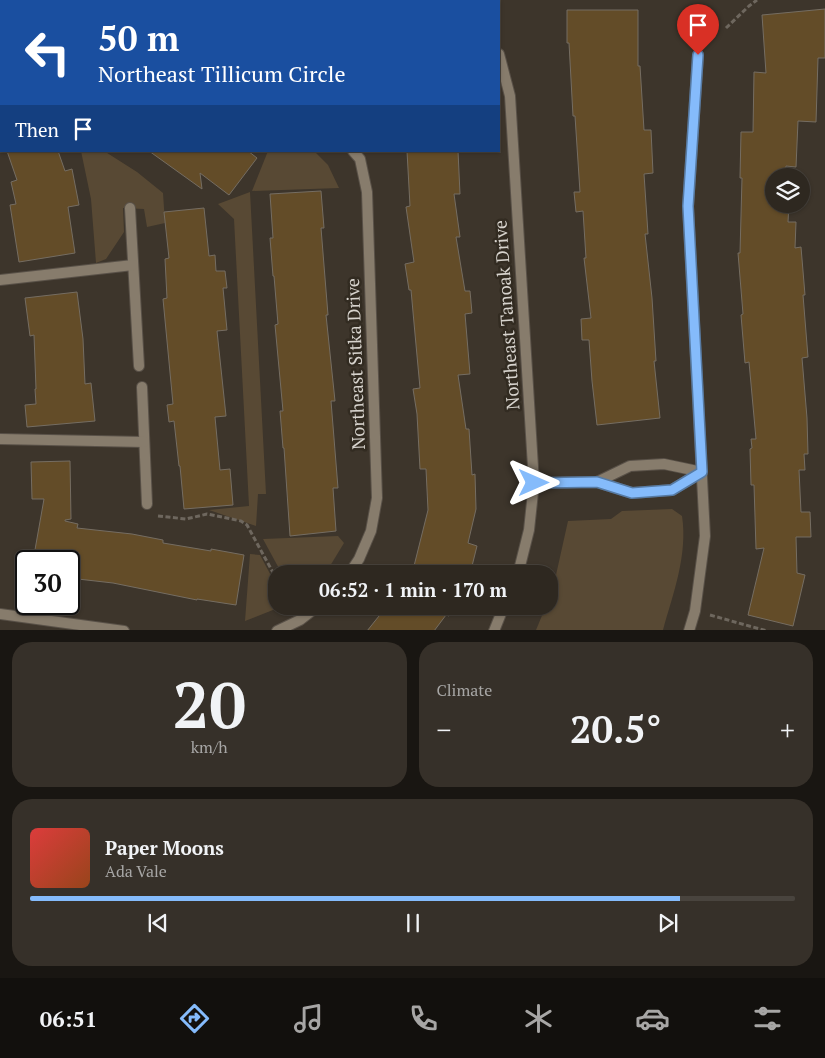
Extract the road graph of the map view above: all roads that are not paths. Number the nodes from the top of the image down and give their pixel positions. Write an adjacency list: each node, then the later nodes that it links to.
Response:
1 (698, 55): 11 (street)
2 (500, 58): 13 (street, Northeast Tanoak Drive)
3 (354, 152): 15 (street, Northeast Sitka Drive)
4 (130, 208): 5 (street)
5 (133, 265): 6 (street); 7 (street)
6 (0, 280)
7 (139, 366)
8 (142, 387): 10 (street)
9 (0, 439): 10 (street)
10 (144, 442): 14 (street)
11 (702, 472): 12 (street); 12 (street); 23 (street)
12 (597, 482): 13 (street)
13 (534, 483): 16 (street, Northeast Tanoak Drive)
14 (147, 504)
15 (355, 565)
16 (520, 565)
17 (0, 614): 20 (street)
18 (306, 615): 21 (street)
19 (500, 615): 22 (street)
20 (124, 630)
21 (277, 630)
22 (494, 630)
23 (689, 630)

